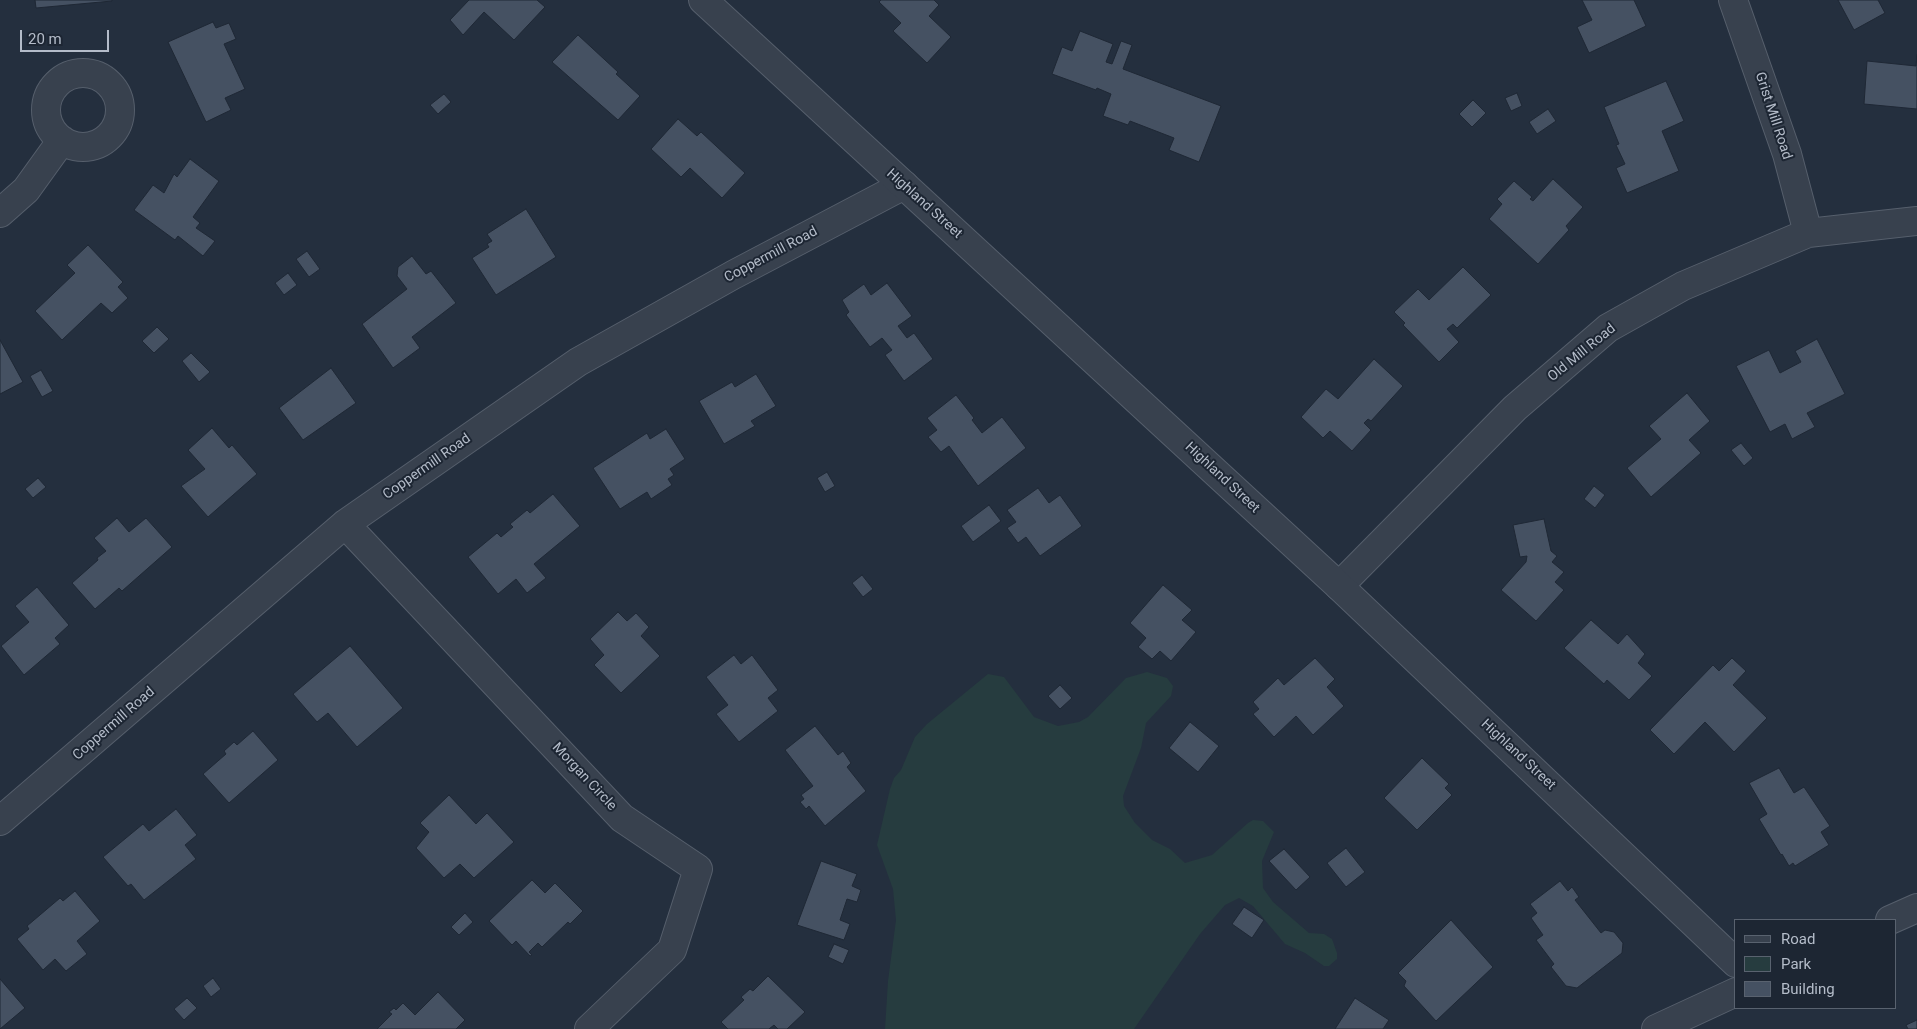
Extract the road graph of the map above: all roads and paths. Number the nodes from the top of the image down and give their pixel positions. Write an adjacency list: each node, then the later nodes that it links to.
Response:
1 (703, 0): 4 (street, Highland Street)
2 (1733, 0): 7 (street, Grist Mill Road)
3 (62, 140): 5 (street)
4 (904, 185): 8 (street, Coppermill Road); 9 (street, Highland Street)
5 (0, 213)
6 (1917, 221): 7 (street, Old Mill Road)
7 (1808, 233): 9 (street, Old Mill Road)
8 (346, 524): 10 (street, Coppermill Road); 15 (street, Morgan Circle)
9 (1339, 586): 13 (street, Highland Street)
10 (0, 821)
11 (1917, 908): 12 (street)
12 (1892, 919)
13 (1734, 961)
14 (1734, 993): 16 (street)
15 (589, 1029)
16 (1656, 1029)

